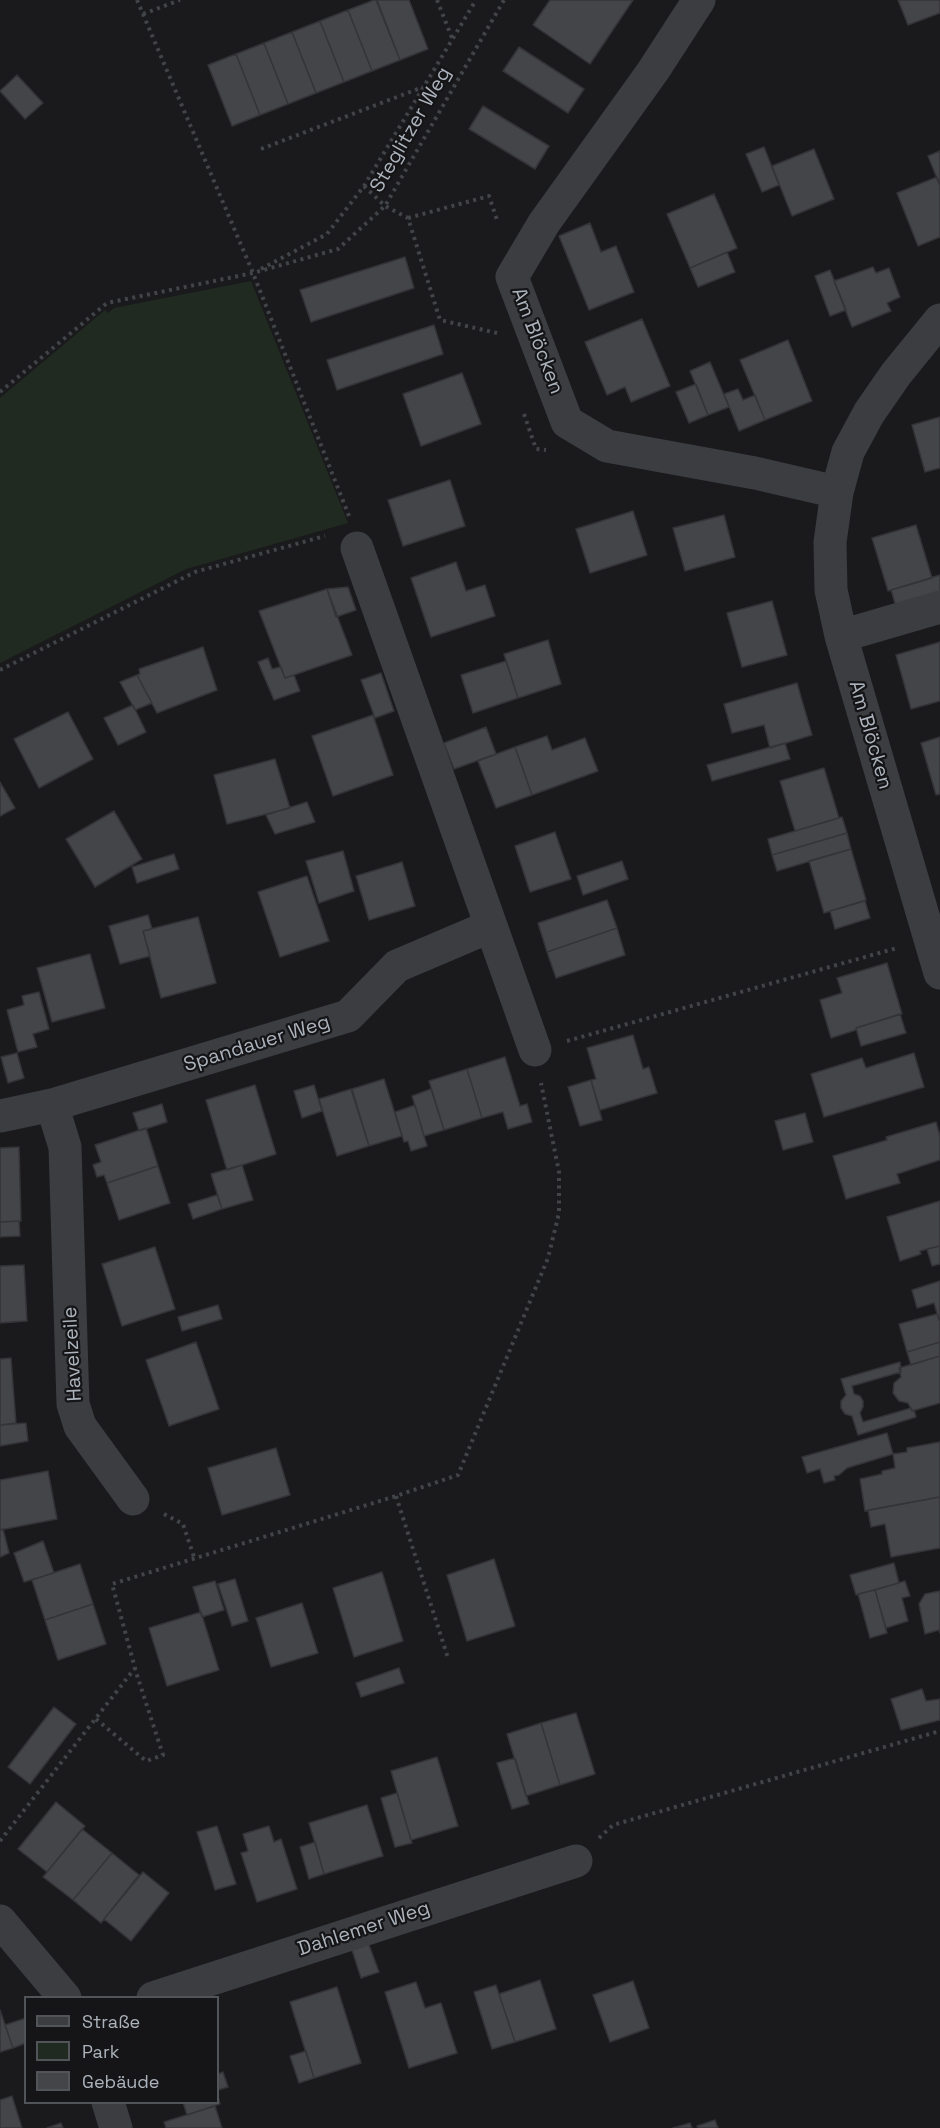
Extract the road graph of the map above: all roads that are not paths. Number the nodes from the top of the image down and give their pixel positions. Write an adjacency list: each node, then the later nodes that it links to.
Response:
1 (699, 0): 3 (street, Am Blöcken)
2 (940, 320): 3 (street, Am Blöcken)
3 (837, 492): 6 (street, Am Blöcken)
4 (355, 538): 7 (street)
5 (940, 607): 6 (street)
6 (841, 636): 8 (street, Am Blöcken)
7 (491, 926): 9 (street); 10 (street, Spandauer Weg)
8 (940, 973)
9 (535, 1050)
10 (52, 1106): 11 (street, Spandauer Weg); 12 (street, Havelzeile)
11 (0, 1116)
12 (133, 1499)
13 (576, 1861): 16 (street, Dahlemer Weg)
14 (0, 1921): 15 (street)
15 (63, 1996)
16 (159, 1996)
17 (108, 2104): 18 (street)
18 (116, 2128)

